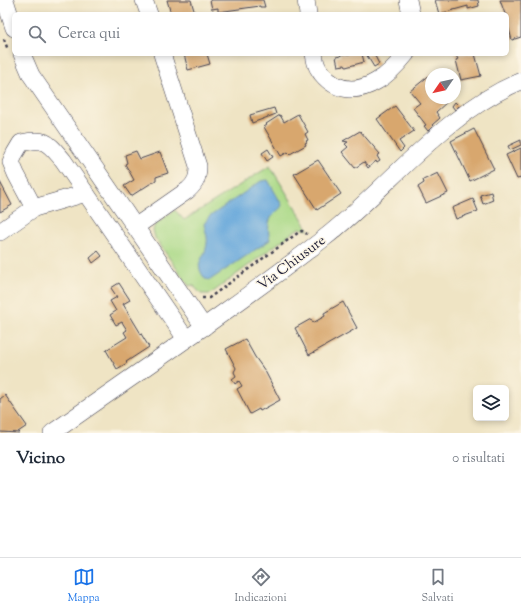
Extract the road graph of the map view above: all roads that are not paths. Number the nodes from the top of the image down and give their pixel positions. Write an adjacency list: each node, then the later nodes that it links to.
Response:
1 (5, 0): 9 (street)
2 (144, 0): 6 (street)
3 (306, 0): 4 (street); 7 (street)
4 (309, 0)
5 (408, 0): 8 (street)
6 (148, 12)
7 (308, 12)
8 (411, 12)
9 (12, 22)
10 (23, 56): 17 (street)
11 (163, 56): 17 (street)
12 (314, 56): 13 (street)
13 (404, 56)
14 (521, 81): 19 (street, Via Chiusure)
15 (86, 193): 16 (street); 16 (street); 20 (street)
16 (34, 208): 18 (street)
17 (135, 227): 19 (street)
18 (0, 232)
19 (204, 326): 20 (street, Via Chiusure)
20 (186, 339): 21 (street, Via Chiusure)
21 (52, 433)

